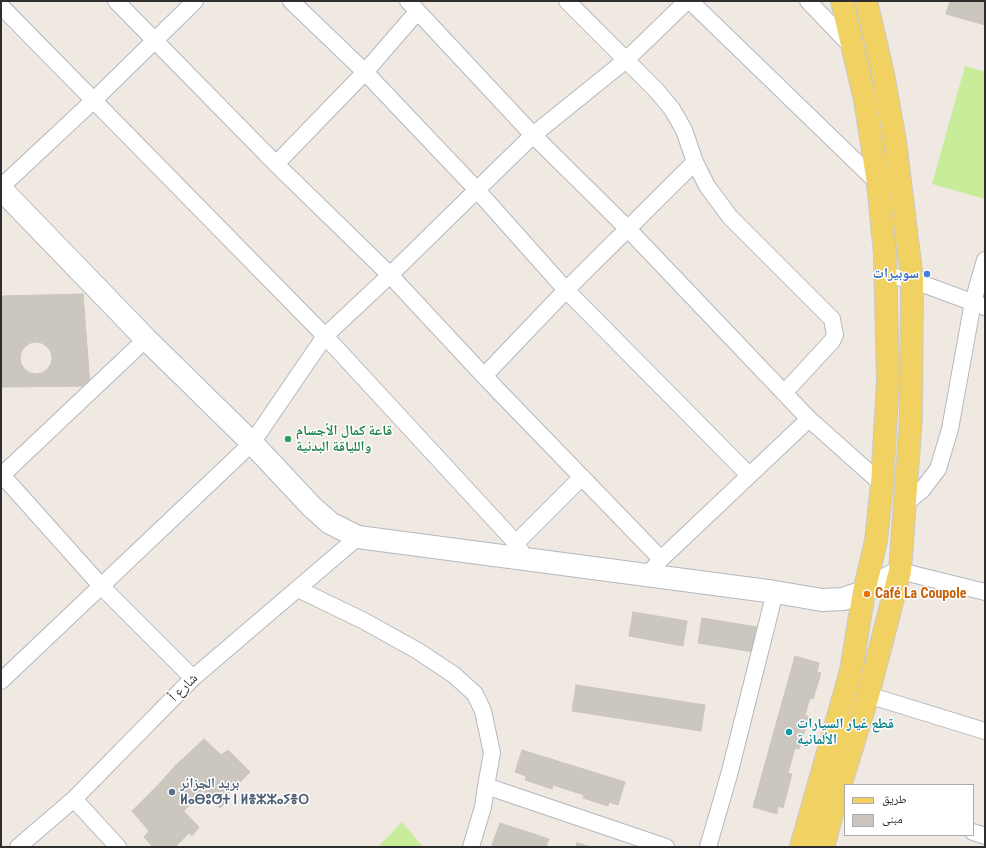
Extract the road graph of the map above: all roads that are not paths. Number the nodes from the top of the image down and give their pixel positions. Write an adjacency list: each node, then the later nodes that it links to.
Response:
1 (116, 1): 11 (street)
2 (195, 1): 11 (street)
3 (291, 1): 14 (street)
4 (567, 1): 13 (street)
5 (688, 1): 13 (street); 19 (street)
6 (808, 1): 12 (street)
7 (842, 1): 12 (main road)
8 (866, 1): 26 (main road)
9 (1, 6): 15 (street)
10 (412, 6): 14 (street); 16 (street)
11 (154, 41): 15 (street); 18 (street)
12 (854, 50): 19 (main road)
13 (626, 60): 16 (street); 17 (street)
14 (365, 72): 18 (street); 21 (street)
15 (93, 101): 20 (street); 29 (street)
16 (533, 135): 21 (street); 22 (street)
17 (695, 162): 22 (street); 32 (street)
18 (276, 164): 24 (street)
19 (878, 183): 25 (main road)
20 (1, 188): 30 (main road)
21 (477, 190): 24 (street); 27 (street)
22 (628, 229): 27 (street); 32 (street)
23 (985, 260): 28 (street)
24 (390, 275): 29 (street); 31 (street)
25 (886, 275): 26 (street); 38 (main road)
26 (912, 280): 28 (street); 39 (main road)
27 (566, 290): 31 (street); 36 (street)
28 (979, 304): 39 (street)
29 (325, 336): 34 (street); 41 (street)
30 (146, 339): 34 (main road); 35 (street)
31 (484, 376): 37 (street)
32 (784, 393): 33 (street)
33 (809, 419): 36 (street); 38 (street)
34 (252, 443): 40 (main road); 45 (street)
35 (1, 475): 45 (street)
36 (749, 475): 42 (street)
37 (582, 477): 41 (street); 42 (street)
38 (882, 484): 48 (main road)
39 (906, 503): 43 (main road)
40 (358, 537): 41 (main road); 46 (street, شارع أ)
41 (522, 551): 44 (main road)
42 (661, 559): 44 (street)
43 (900, 571): 48 (main road); 49 (street); 52 (main road)
44 (647, 576): 47 (main road)
45 (102, 587): 50 (street); 51 (street)
46 (298, 588): 50 (street, شارع أ); 55 (street)
47 (775, 592): 48 (main road); 65 (street)
48 (864, 592): 66 (main road)
49 (985, 592)
50 (193, 678): 58 (street, شارع أ)
51 (1, 681)
52 (868, 695): 53 (street); 54 (main road)
53 (985, 731)
54 (844, 784)
55 (486, 786): 63 (street); 64 (street)
56 (844, 786): 57 (main road)
57 (841, 797): 67 (main road)
58 (74, 799): 61 (street, شارع أ); 62 (street)
59 (974, 832): 60 (street)
60 (985, 836)
61 (18, 847)
62 (118, 847)
63 (470, 847)
64 (666, 847)
65 (708, 847)
66 (801, 847)
67 (823, 847)

